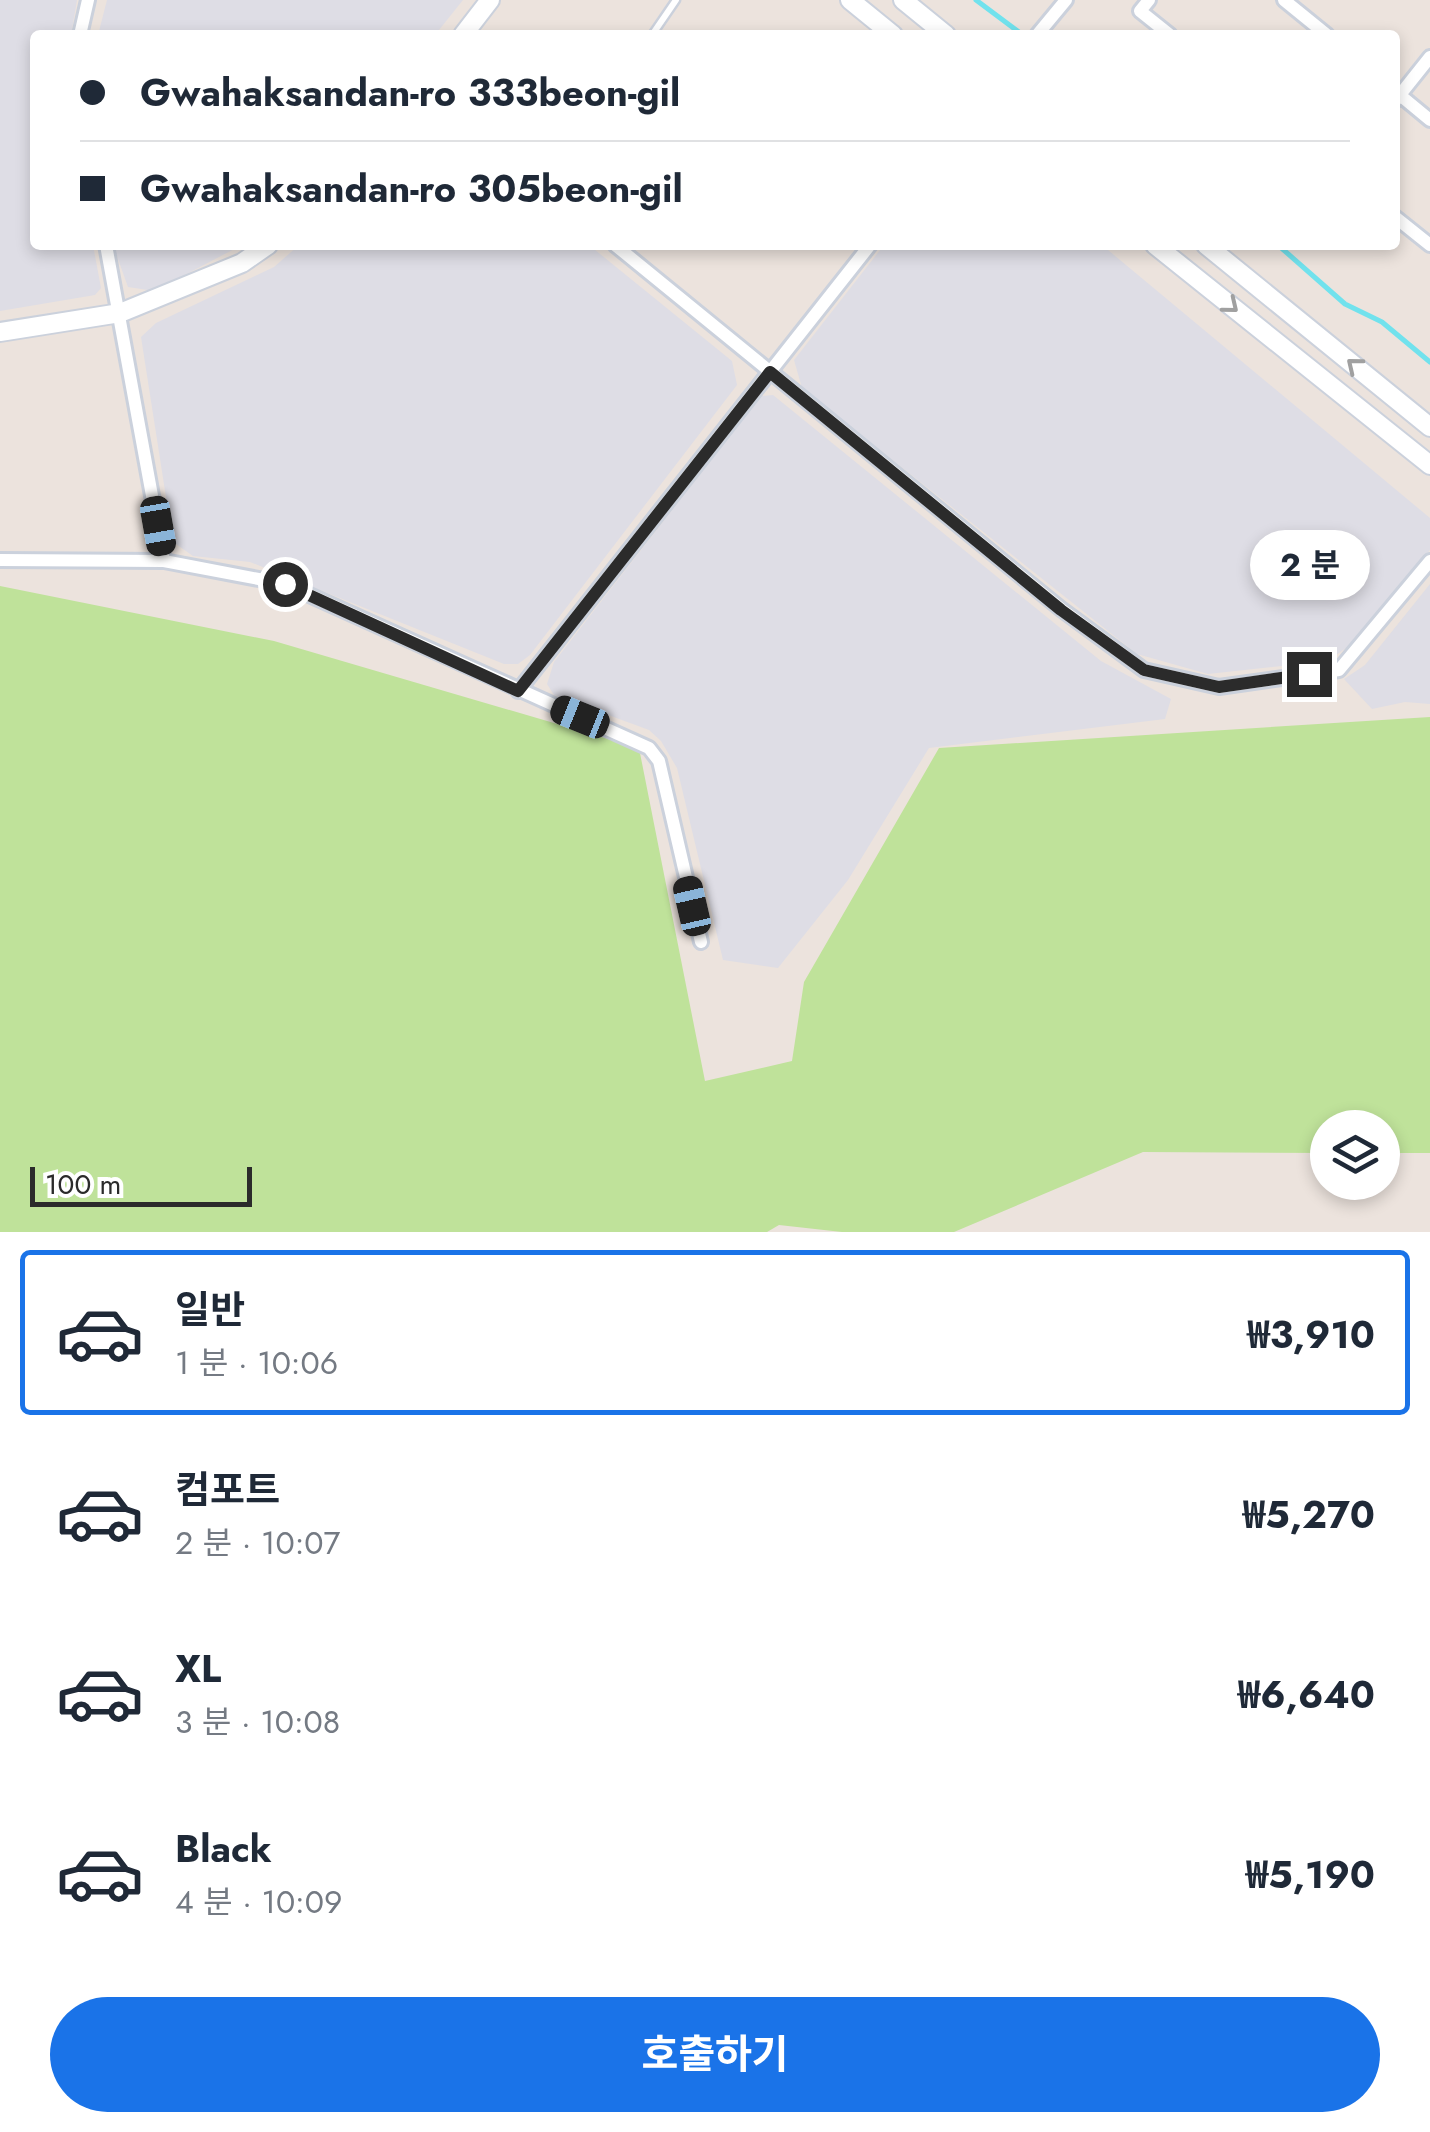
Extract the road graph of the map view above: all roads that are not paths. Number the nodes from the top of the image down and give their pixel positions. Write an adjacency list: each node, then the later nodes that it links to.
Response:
1 (88, 0): 9 (street)
2 (490, 0): 10 (main road)
3 (676, 0): 11 (lane)
4 (850, 0): 12 (main road)
5 (903, 0): 13 (main road)
6 (1066, 0): 14 (street)
7 (1149, 0): 15 (street)
8 (1284, 0): 16 (street)
9 (81, 30)
10 (467, 30)
11 (655, 30)
12 (887, 30)
13 (940, 30)
14 (1042, 30)
15 (1164, 30)
16 (1320, 30)
17 (1430, 57): 18 (street)
18 (1400, 92)
19 (1400, 97): 20 (street)
20 (1430, 120)
21 (1400, 221): 22 (street)
22 (1430, 245)
23 (107, 250): 29 (street)
24 (261, 250): 29 (main road)
25 (621, 250): 31 (street)
26 (866, 250): 31 (street)
27 (1160, 250): 33 (main road, one-way to 33)
28 (1212, 250): 32 (main road, one-way to 28)
29 (120, 313): 30 (main road); 35 (street)
30 (0, 332)
31 (770, 372): 36 (street); 37 (street)
32 (1430, 427)
33 (1430, 465)
34 (0, 560): 35 (street)
35 (164, 561): 37 (street)
36 (1430, 561)
37 (518, 691): 38 (street)
38 (701, 942)

